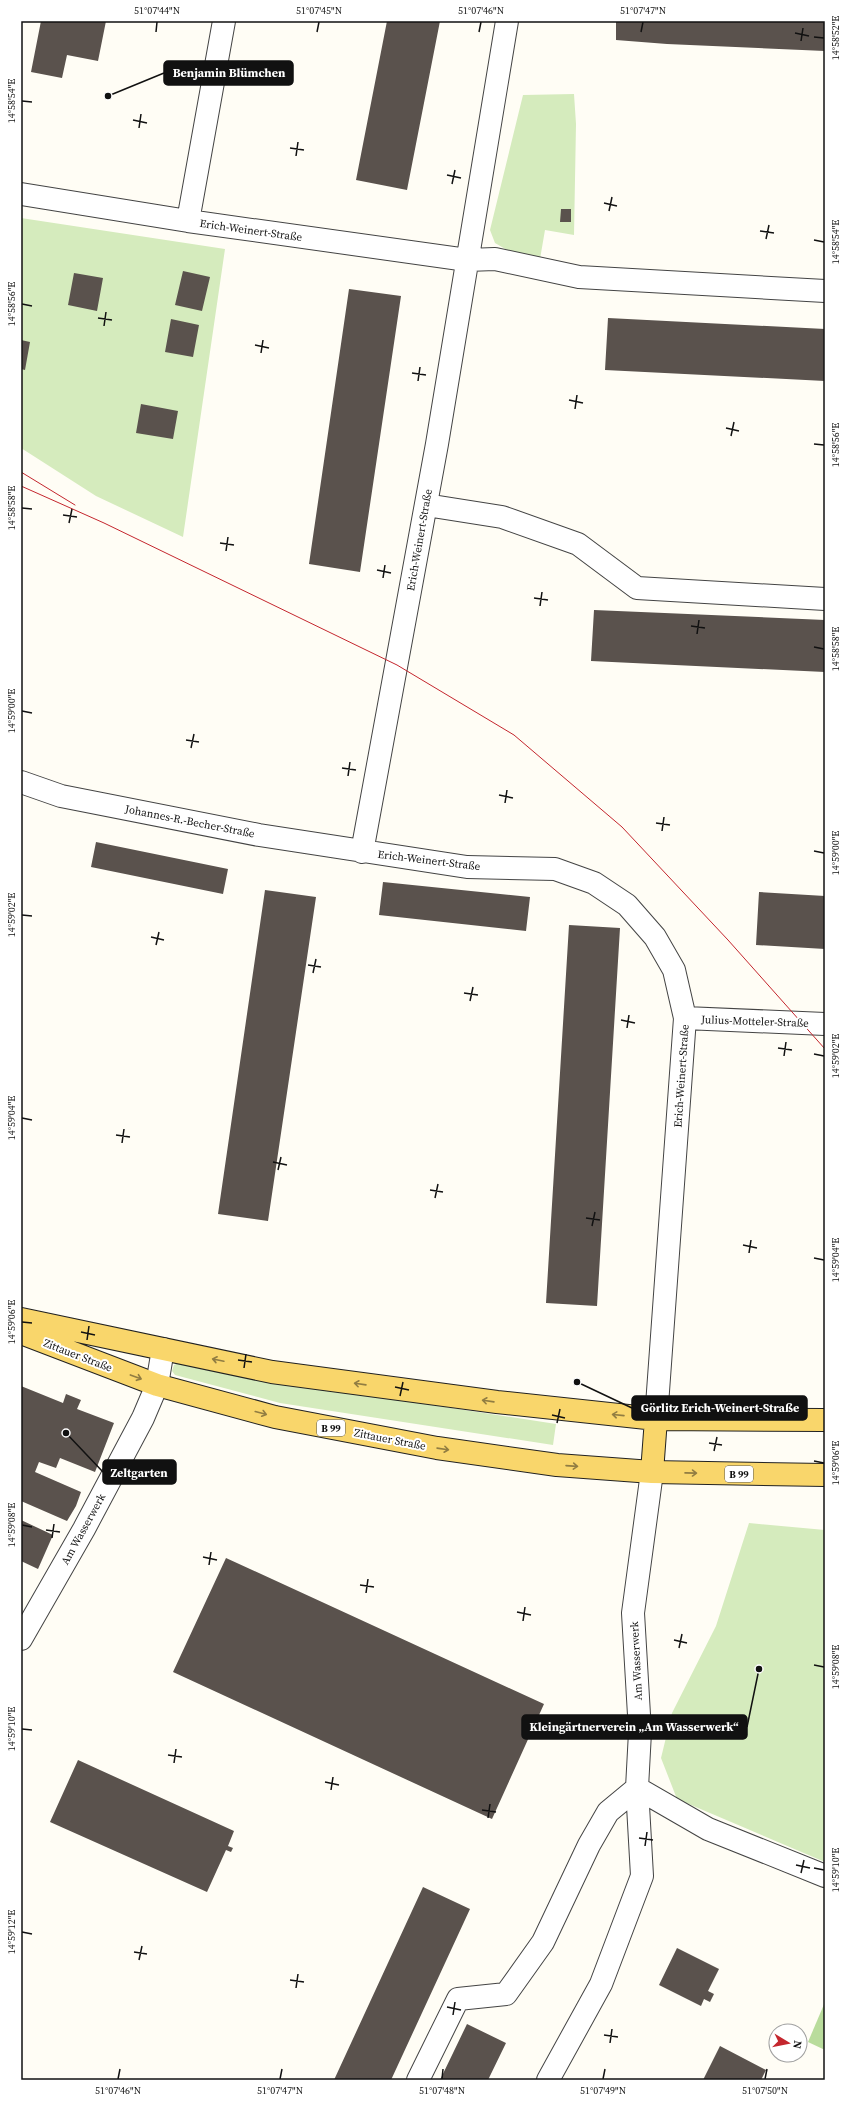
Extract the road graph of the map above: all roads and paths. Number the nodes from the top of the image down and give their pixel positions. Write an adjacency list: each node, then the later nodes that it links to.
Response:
1 (224, 21): 4 (street, Erich-Weinert-Straße)
2 (507, 21): 5 (street, Erich-Weinert-Straße)
3 (21, 194): 4 (street)
4 (188, 221): 5 (street, Erich-Weinert-Straße)
5 (467, 260): 6 (street); 7 (street, Erich-Weinert-Straße)
6 (825, 291)
7 (426, 505): 8 (street); 10 (street, Erich-Weinert-Straße)
8 (825, 599)
9 (21, 782): 10 (street, Johannes-R.-Becher-Straße)
10 (362, 852): 11 (street, Erich-Weinert-Straße)
11 (685, 1018): 12 (street, Julius-Motteler-Straße); 17 (street, Erich-Weinert-Straße)
12 (825, 1024)
13 (21, 1319): 15 (main road, Zittauer Straße)
14 (21, 1333): 16 (main road, Zittauer Straße / B 99, one-way to 16)
15 (163, 1349): 16 (street, Am Wasserwerk); 17 (main road, Zittauer Straße, one-way to 15)
16 (156, 1385): 19 (main road, Zittauer Straße / B 99, one-way to 19); 21 (street, Am Wasserwerk)
17 (656, 1419): 18 (main road, Zittauer Straße); 19 (main road)
18 (825, 1420)
19 (652, 1472): 20 (main road, Zittauer Straße / B 99, one-way to 20); 22 (street, Am Wasserwerk)
20 (825, 1475)
21 (21, 1639)
22 (637, 1788): 23 (street); 24 (street); 25 (street, Am Wasserwerk)
23 (825, 1876)
24 (418, 2080)
25 (548, 2080)

